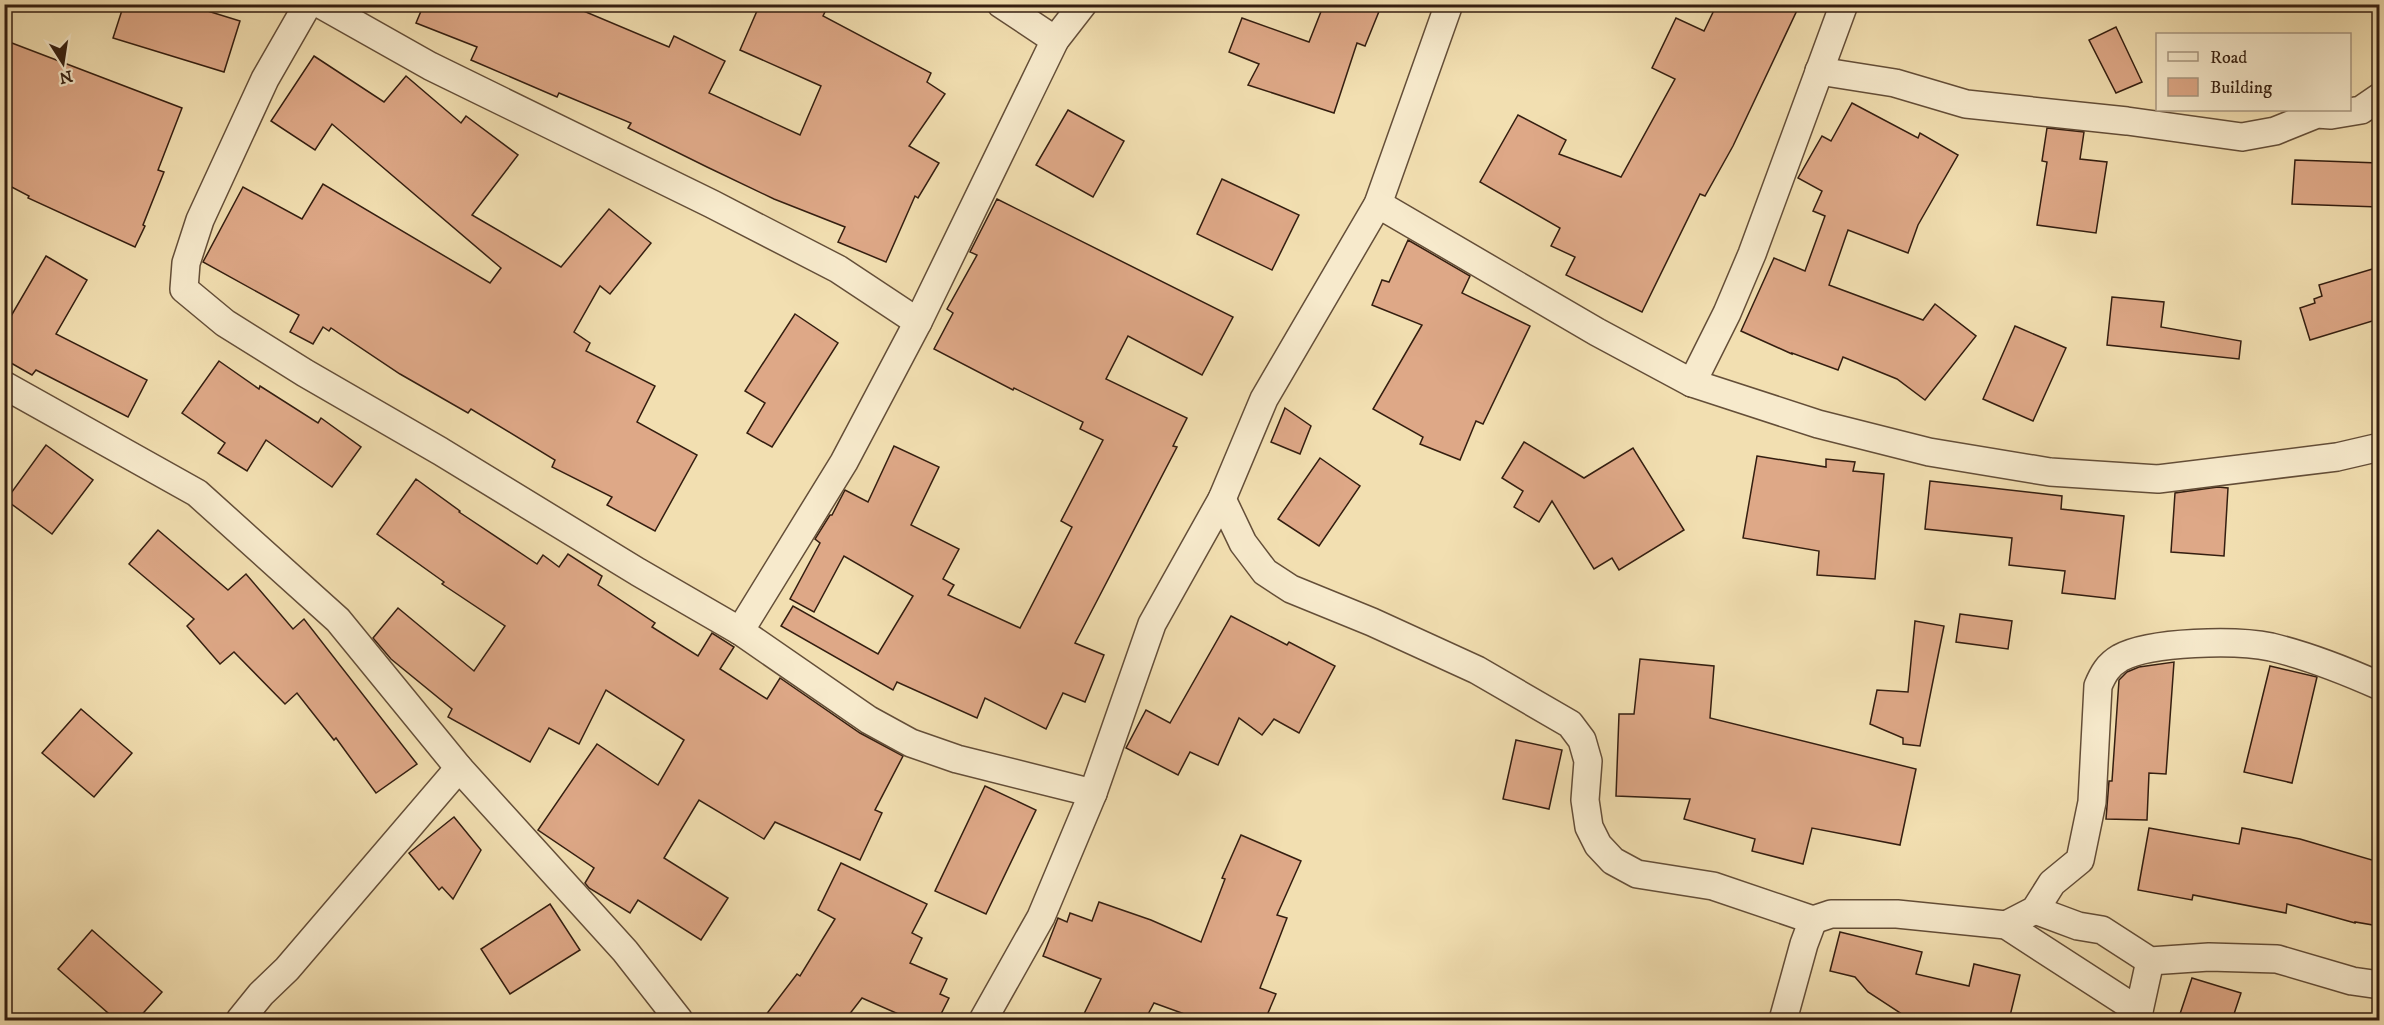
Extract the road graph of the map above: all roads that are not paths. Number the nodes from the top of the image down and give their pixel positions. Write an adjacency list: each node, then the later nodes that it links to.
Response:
1 (308, 4): 16 (street)
2 (320, 4): 11 (street)
3 (1001, 4): 7 (street)
4 (1083, 4): 7 (street)
5 (1449, 4): 10 (street)
6 (1844, 4): 8 (street)
7 (1055, 40): 11 (street)
8 (1819, 71): 9 (street); 12 (street)
9 (2379, 97)
10 (1378, 204): 12 (street); 15 (street)
11 (918, 322): 16 (street)
12 (1692, 383): 14 (street)
13 (4, 385): 18 (street)
14 (2379, 447)
15 (1222, 499): 19 (street); 21 (street)
16 (740, 631): 19 (street)
17 (2379, 686): 20 (street)
18 (459, 768): 26 (street); 27 (street)
19 (1093, 793): 28 (street)
20 (2035, 910): 22 (street); 23 (street)
21 (1813, 920): 22 (street); 29 (street)
22 (2006, 925): 25 (street)
23 (2150, 961): 24 (street); 25 (street)
24 (2379, 985)
25 (2136, 1016)
26 (240, 1020)
27 (679, 1020)
28 (983, 1020)
29 (1783, 1020)

